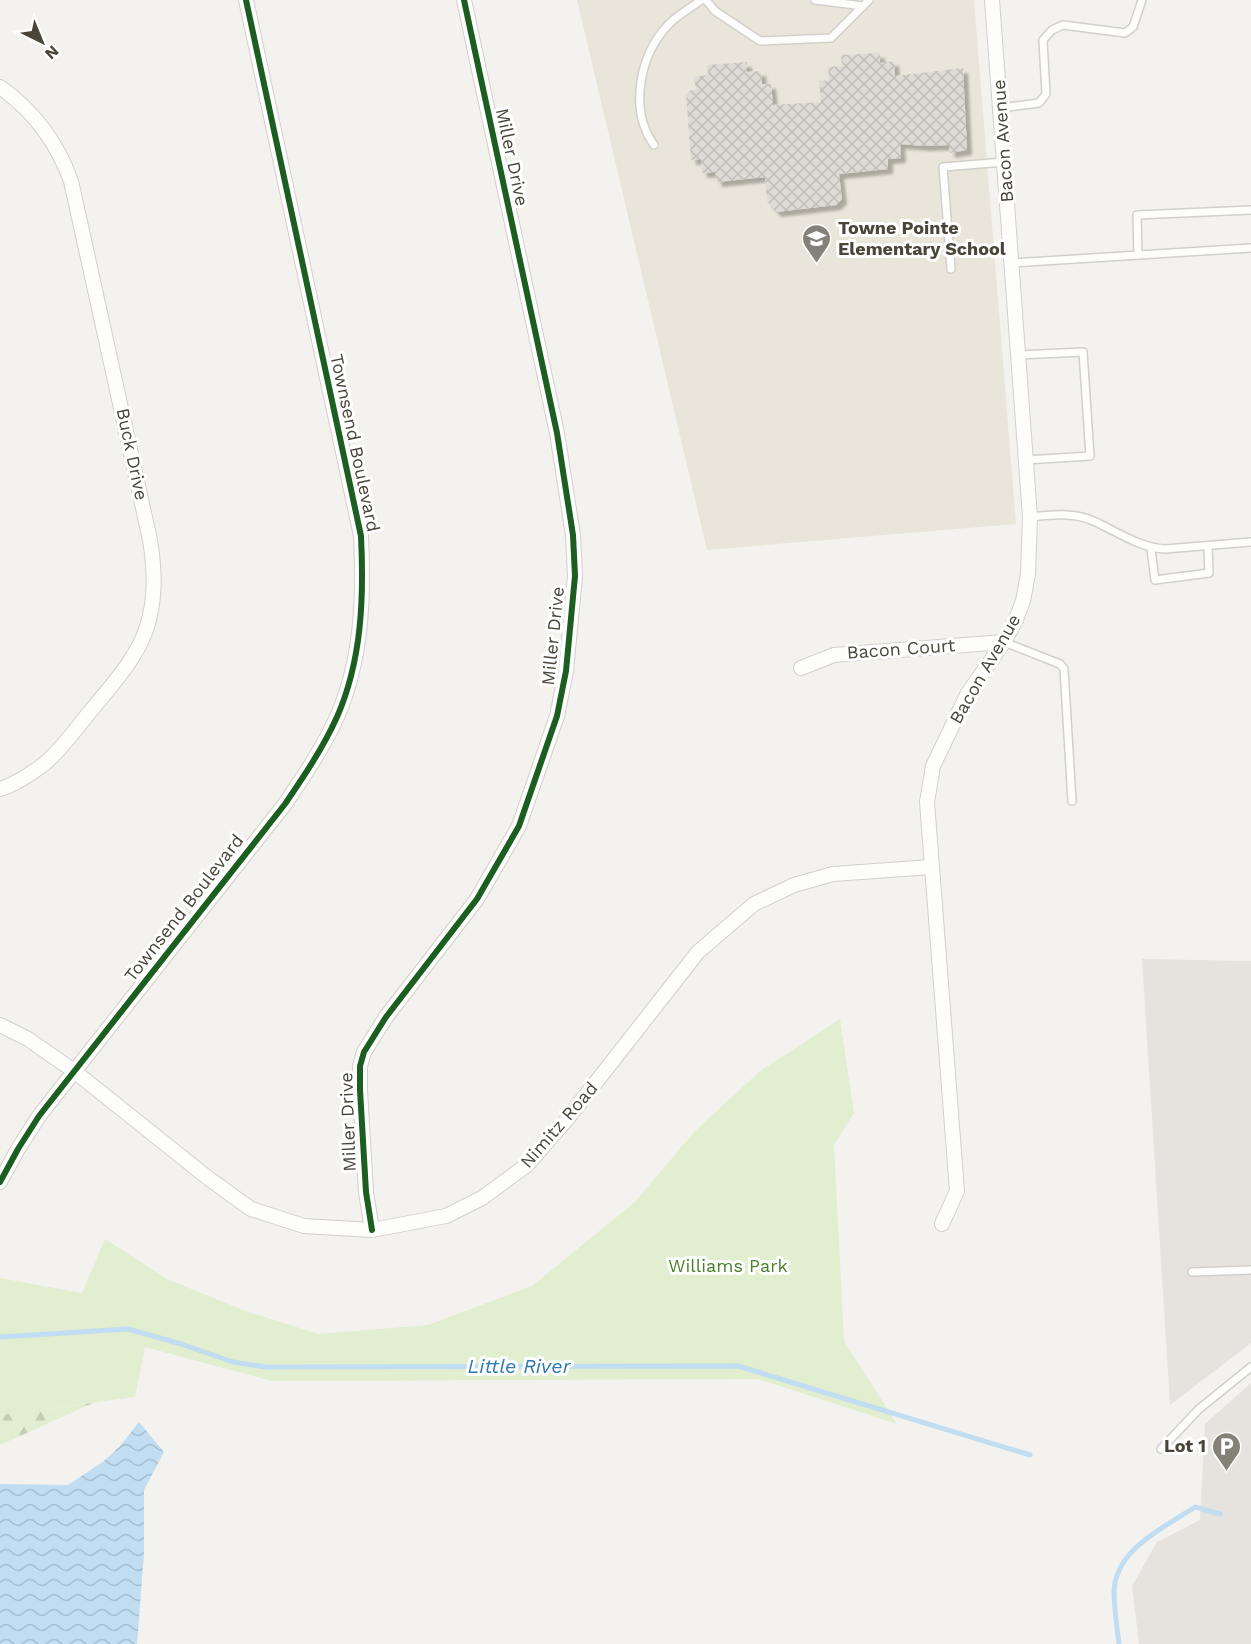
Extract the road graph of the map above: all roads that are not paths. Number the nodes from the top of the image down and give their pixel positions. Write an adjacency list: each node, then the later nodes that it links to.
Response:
1 (246, 0): 30 (street, Townsend Boulevard)
2 (464, 0): 33 (street, Miller Drive)
3 (704, 0): 8 (lane); 11 (lane)
4 (815, 0): 8 (lane)
5 (869, 0): 8 (lane)
6 (992, 0): 10 (street, Bacon Avenue)
7 (1142, 0): 10 (lane)
8 (863, 6)
9 (0, 87): 26 (street, Buck Drive)
10 (1000, 108): 12 (street, Bacon Avenue)
11 (654, 145)
12 (1004, 162): 16 (street, Bacon Avenue); 17 (lane)
13 (1251, 210): 15 (lane)
14 (1251, 248): 15 (lane)
15 (1138, 255): 16 (lane)
16 (1011, 263): 18 (street, Bacon Avenue)
17 (951, 269)
18 (1018, 355): 19 (street, Bacon Avenue); 19 (lane)
19 (1026, 460): 20 (street, Bacon Avenue)
20 (1030, 517): 23 (lane); 24 (street, Bacon Avenue)
21 (1251, 542): 22 (lane)
22 (1208, 546): 23 (lane); 23 (lane)
23 (1151, 549)
24 (1004, 642): 25 (street, Bacon Court); 27 (lane); 28 (street, Bacon Avenue)
25 (801, 669)
26 (0, 789)
27 (1072, 801)
28 (931, 867): 32 (street, Bacon Avenue); 33 (street, Nimitz Road)
29 (0, 1025): 30 (street, Nimitz Road)
30 (74, 1071): 31 (street, Townsend Boulevard); 33 (street, Nimitz Road)
31 (0, 1182)
32 (942, 1224)
33 (372, 1230)
34 (1251, 1270): 35 (lane)
35 (1192, 1272)
36 (1251, 1367): 37 (lane)
37 (1161, 1449)

